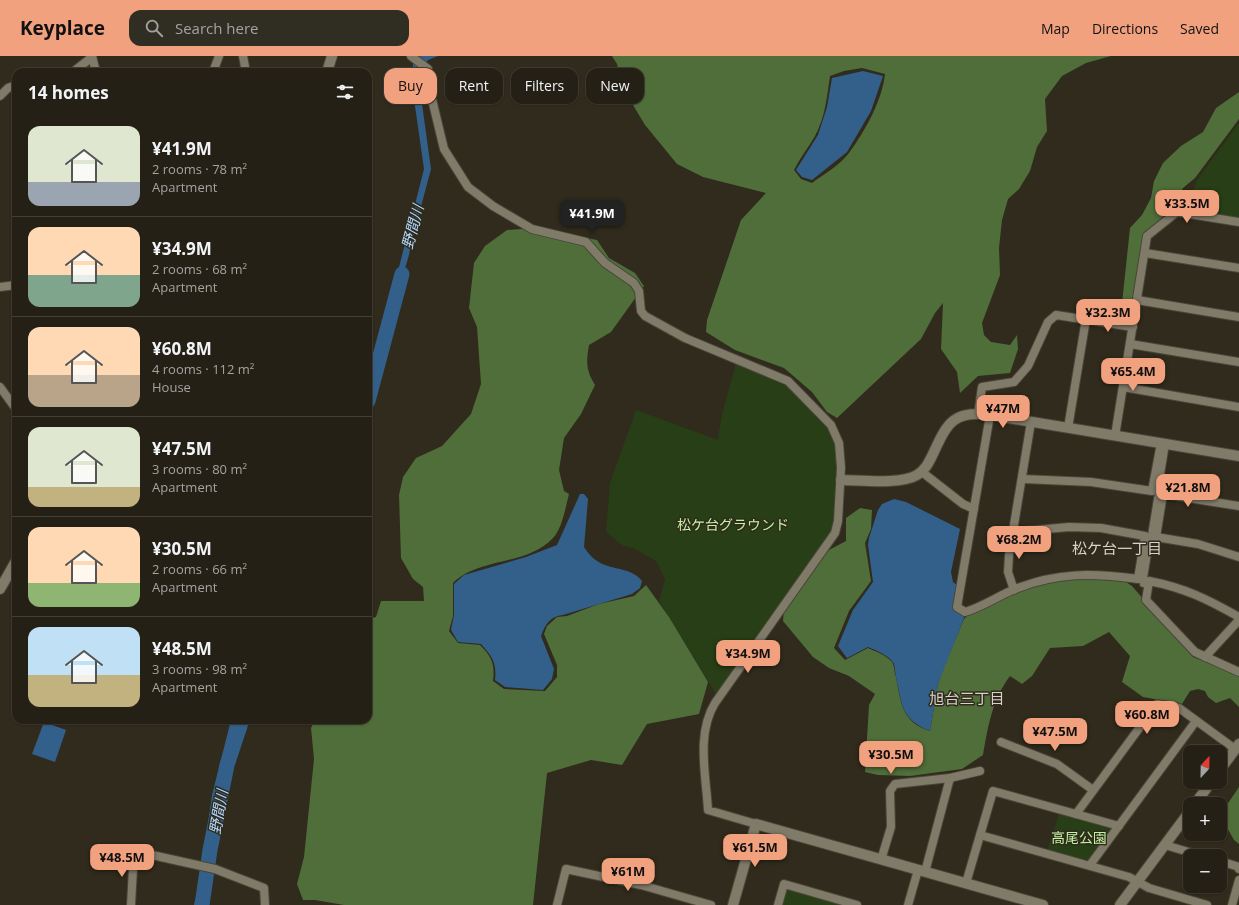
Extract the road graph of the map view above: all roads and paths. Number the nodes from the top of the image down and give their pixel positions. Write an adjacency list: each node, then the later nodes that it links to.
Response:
1 (92, 56): 6 (street); 7 (street)
2 (219, 56): 8 (street)
3 (243, 56): 9 (street)
4 (332, 56): 10 (street)
5 (411, 56): 37 (street)
6 (78, 68)
7 (95, 68)
8 (214, 68)
9 (245, 68)
10 (328, 68)
11 (12, 86): 12 (street)
12 (0, 96)
13 (1239, 222): 14 (street)
14 (1145, 253): 15 (street); 18 (street)
15 (1239, 268)
16 (12, 286): 17 (street)
17 (0, 288)
18 (1137, 300): 19 (street); 21 (street)
19 (1239, 317)
20 (1086, 319): 21 (street); 28 (street); 31 (street)
21 (1133, 327): 22 (street)
22 (1130, 344): 23 (street); 25 (street)
23 (1239, 362)
24 (0, 387): 26 (street)
25 (1123, 388): 27 (street); 32 (street)
26 (12, 403)
27 (1239, 407)
28 (978, 414): 29 (street); 35 (street)
29 (990, 415): 30 (street); 39 (street)
30 (1031, 422): 31 (street); 36 (street)
31 (1068, 428): 32 (street)
32 (1115, 436): 33 (street)
33 (1163, 444): 34 (street); 36 (street); 43 (street)
34 (1239, 456)
35 (922, 472): 37 (street); 39 (street)
36 (1022, 479): 40 (street)
37 (841, 480): 59 (street)
38 (1239, 506): 41 (street)
39 (974, 509): 45 (street)
40 (1013, 532): 45 (street); 45 (street)
41 (1239, 557)
42 (12, 568): 44 (street)
43 (1142, 584)
44 (0, 589)
45 (1014, 590)
46 (1239, 617): 48 (street)
47 (1239, 620): 48 (street)
48 (1204, 657): 49 (street)
49 (1239, 672)
50 (1196, 721): 52 (street); 56 (street); 60 (street)
51 (1001, 742): 56 (street)
52 (1237, 746): 53 (street)
53 (1227, 760)
54 (980, 771): 55 (street)
55 (950, 778): 64 (street); 68 (street)
56 (1093, 790): 57 (street)
57 (1076, 814): 60 (street); 61 (street)
58 (1183, 821): 62 (street)
59 (756, 824): 64 (street); 76 (street)
60 (1119, 826): 66 (street)
61 (980, 835): 66 (street); 71 (street)
62 (1165, 845): 63 (street); 70 (street)
63 (1183, 850)
64 (882, 860): 68 (street)
65 (1227, 863): 67 (street)
66 (1090, 865): 70 (street)
67 (1239, 869)
68 (922, 871): 71 (street); 79 (street)
69 (1239, 880): 83 (street)
70 (1138, 882): 81 (street); 82 (street)
71 (966, 883): 80 (street)
72 (131, 905): 73 (street)
73 (265, 905)
74 (557, 905): 75 (street)
75 (711, 905)
76 (733, 905)
77 (778, 905): 78 (street)
78 (857, 905)
79 (908, 905)
80 (1043, 905)
81 (1120, 905)
82 (1207, 905)
83 (1232, 905)

